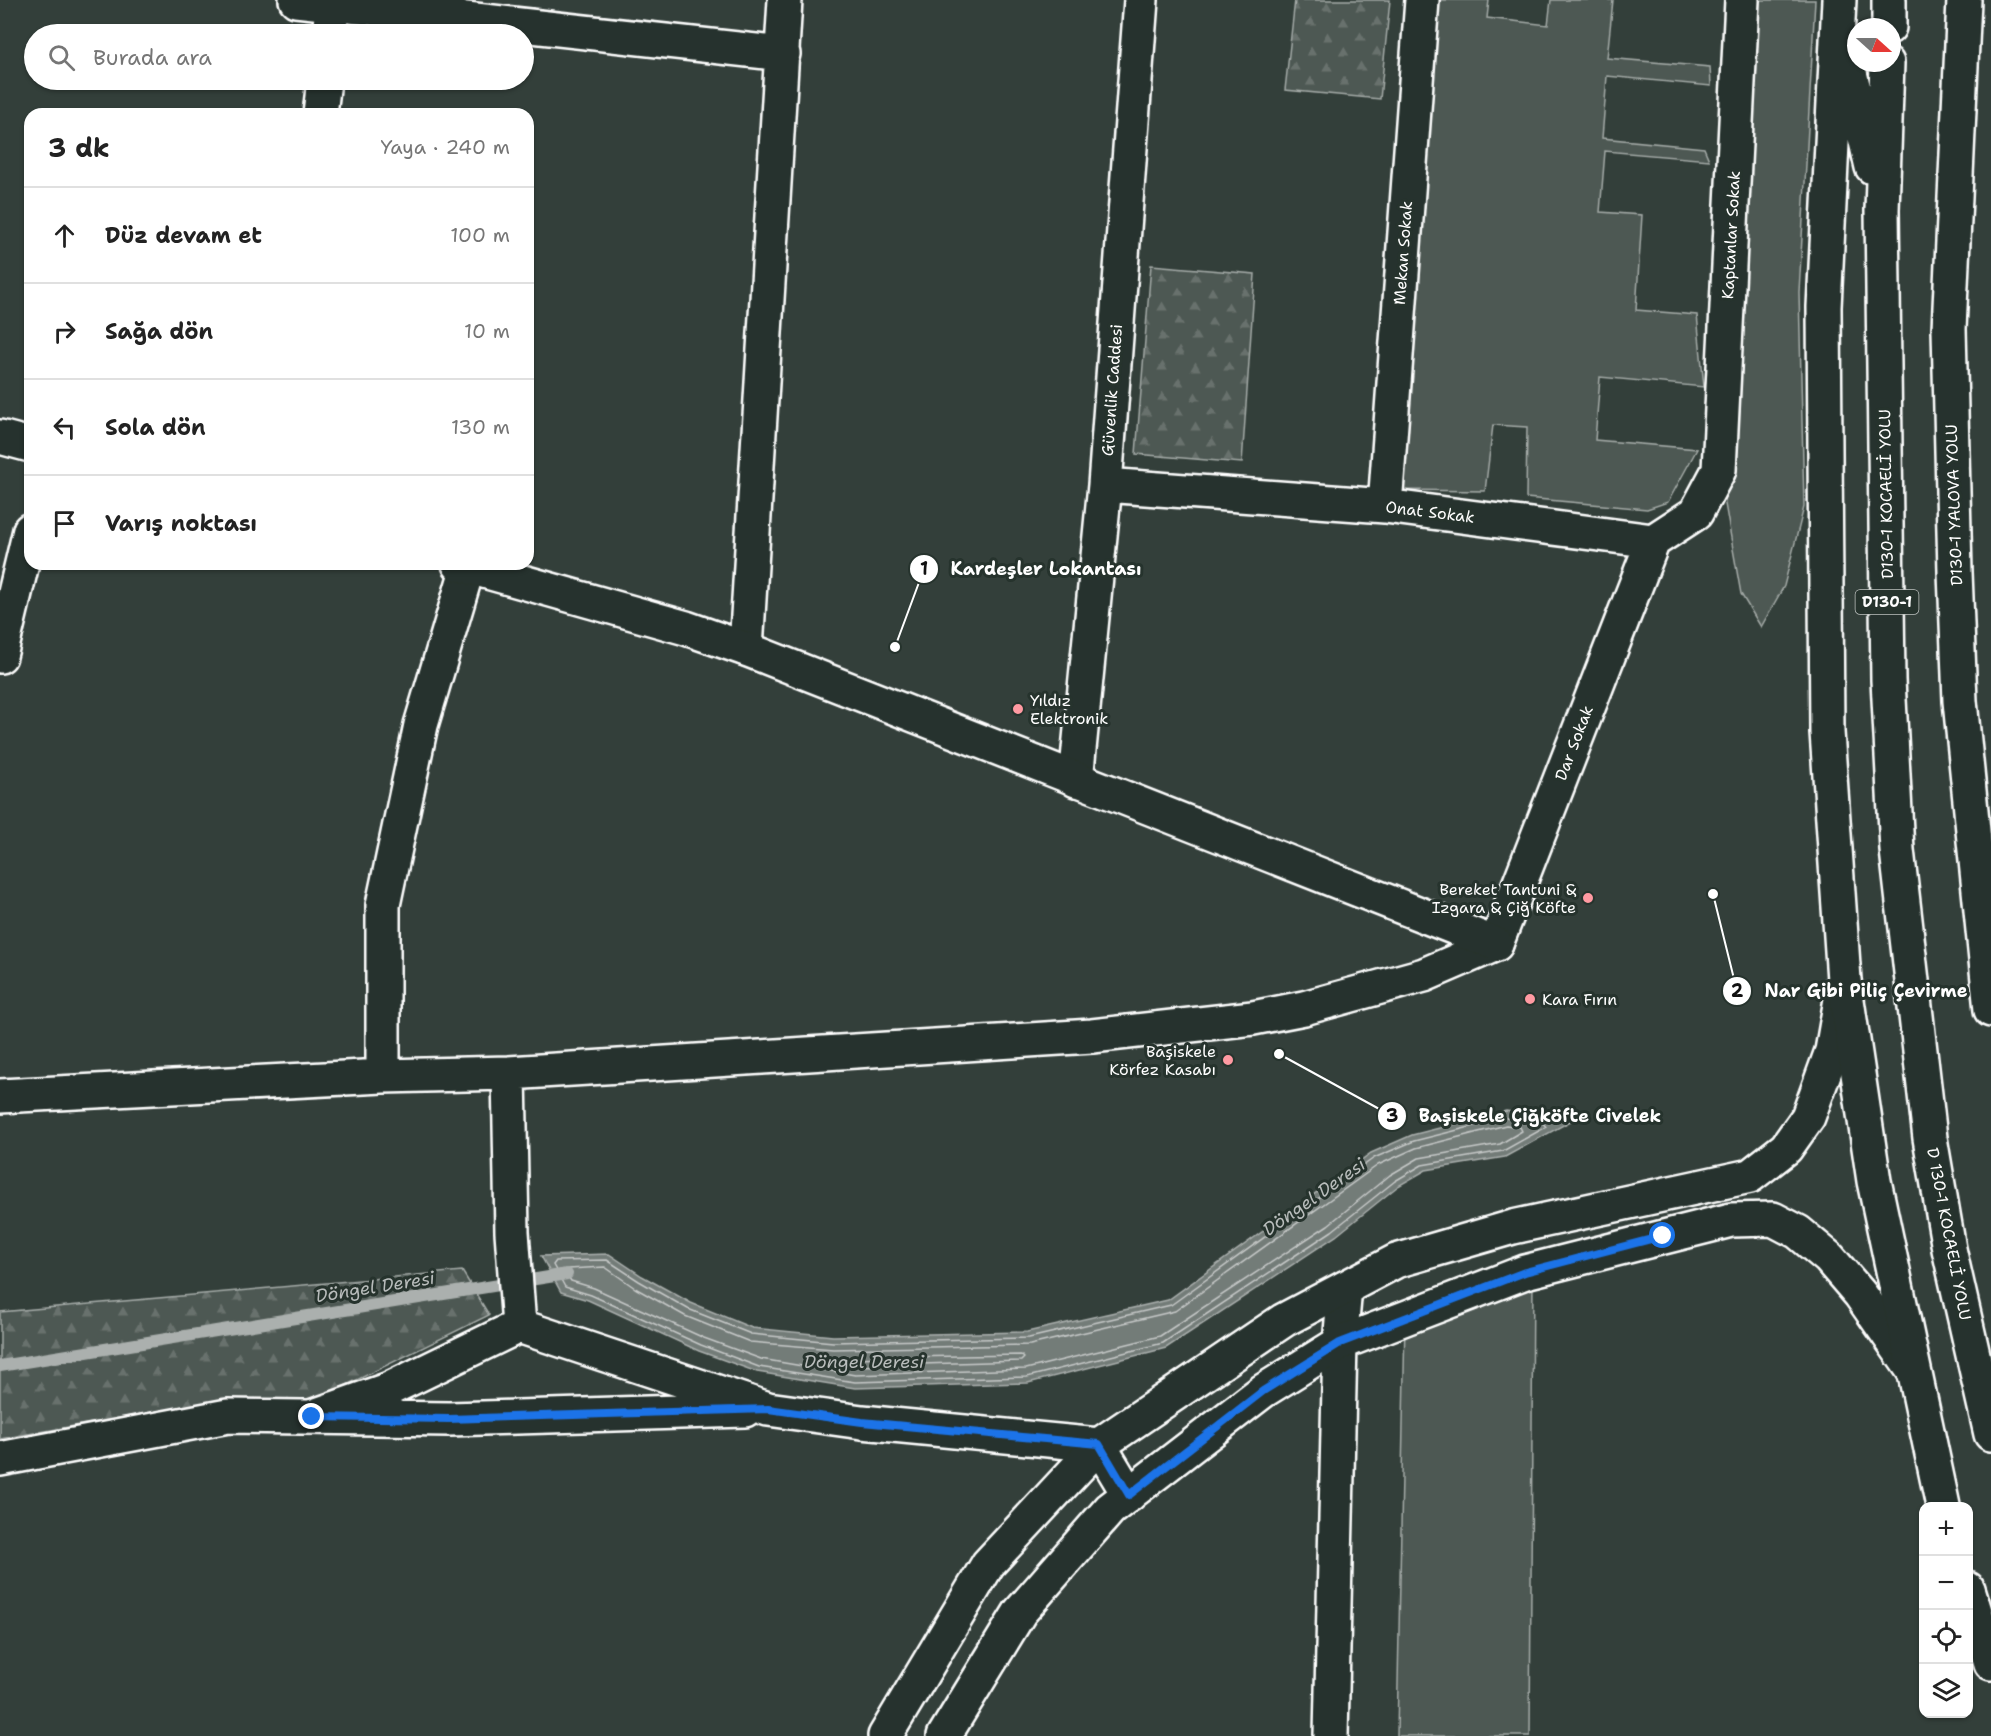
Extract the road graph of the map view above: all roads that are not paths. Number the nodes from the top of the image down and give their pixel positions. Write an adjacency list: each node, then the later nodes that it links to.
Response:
1 (296, 0): 9 (main road)
2 (785, 0): 13 (main road)
3 (1141, 0): 20 (main road, Güvenlik Caddesi)
4 (1422, 0): 21 (main road, Mekan Sokak)
5 (1742, 0): 22 (main road, Kaptanlar Sokak)
6 (1889, 0): 10 (main road)
7 (1964, 0): 31 (main road, D130-1 YALOVA YOLU)
8 (1839, 12): 17 (main road); 30 (main road)
9 (331, 13): 11 (main road)
10 (1888, 18)
11 (452, 24)
12 (534, 31): 13 (main road)
13 (783, 54): 26 (main road)
14 (1887, 72): 17 (main road, D130-1 KOCAELİ YOLU / D130-1)
15 (323, 90): 16 (main road)
16 (321, 108)
17 (1882, 210): 35 (main road, D130-1 KOCAELİ YOLU / D130-1)
18 (0, 437): 19 (main road)
19 (24, 443)
20 (1105, 484): 21 (main road, Onat Sokak); 28 (main road, Güvenlik Caddesi)
21 (1385, 506): 22 (main road, Onat Sokak)
22 (1653, 541): 29 (main road, Dar Sokak)
23 (24, 555): 27 (main road)
24 (462, 570): 33 (main road)
25 (481, 570): 26 (main road)
26 (746, 649): 28 (main road)
27 (0, 656)
28 (1076, 780): 29 (main road)
29 (1496, 944): 32 (main road)
30 (1844, 980): 36 (main road); 39 (main road)
31 (1991, 1010)
32 (509, 1073): 33 (main road); 37 (main road)
33 (383, 1076): 34 (main road)
34 (0, 1096)
35 (1930, 1138): 42 (main road, D 130-1 KOCAELİ YOLU / D130-1)
36 (1345, 1288): 38 (main road); 43 (main road)
37 (519, 1326): 40 (main road); 41 (main road)
38 (1340, 1343): 39 (main road); 45 (main road); 51 (main road)
39 (1913, 1370): 46 (main road)
40 (768, 1409): 41 (main road); 43 (main road)
41 (312, 1417): 44 (main road)
42 (1991, 1434)
43 (1099, 1444): 45 (main road); 49 (main road)
44 (0, 1459)
45 (1129, 1495): 50 (main road)
46 (1942, 1502)
47 (1973, 1605): 48 (main road)
48 (1991, 1663)
49 (885, 1736)
50 (944, 1736)
51 (1331, 1736)

